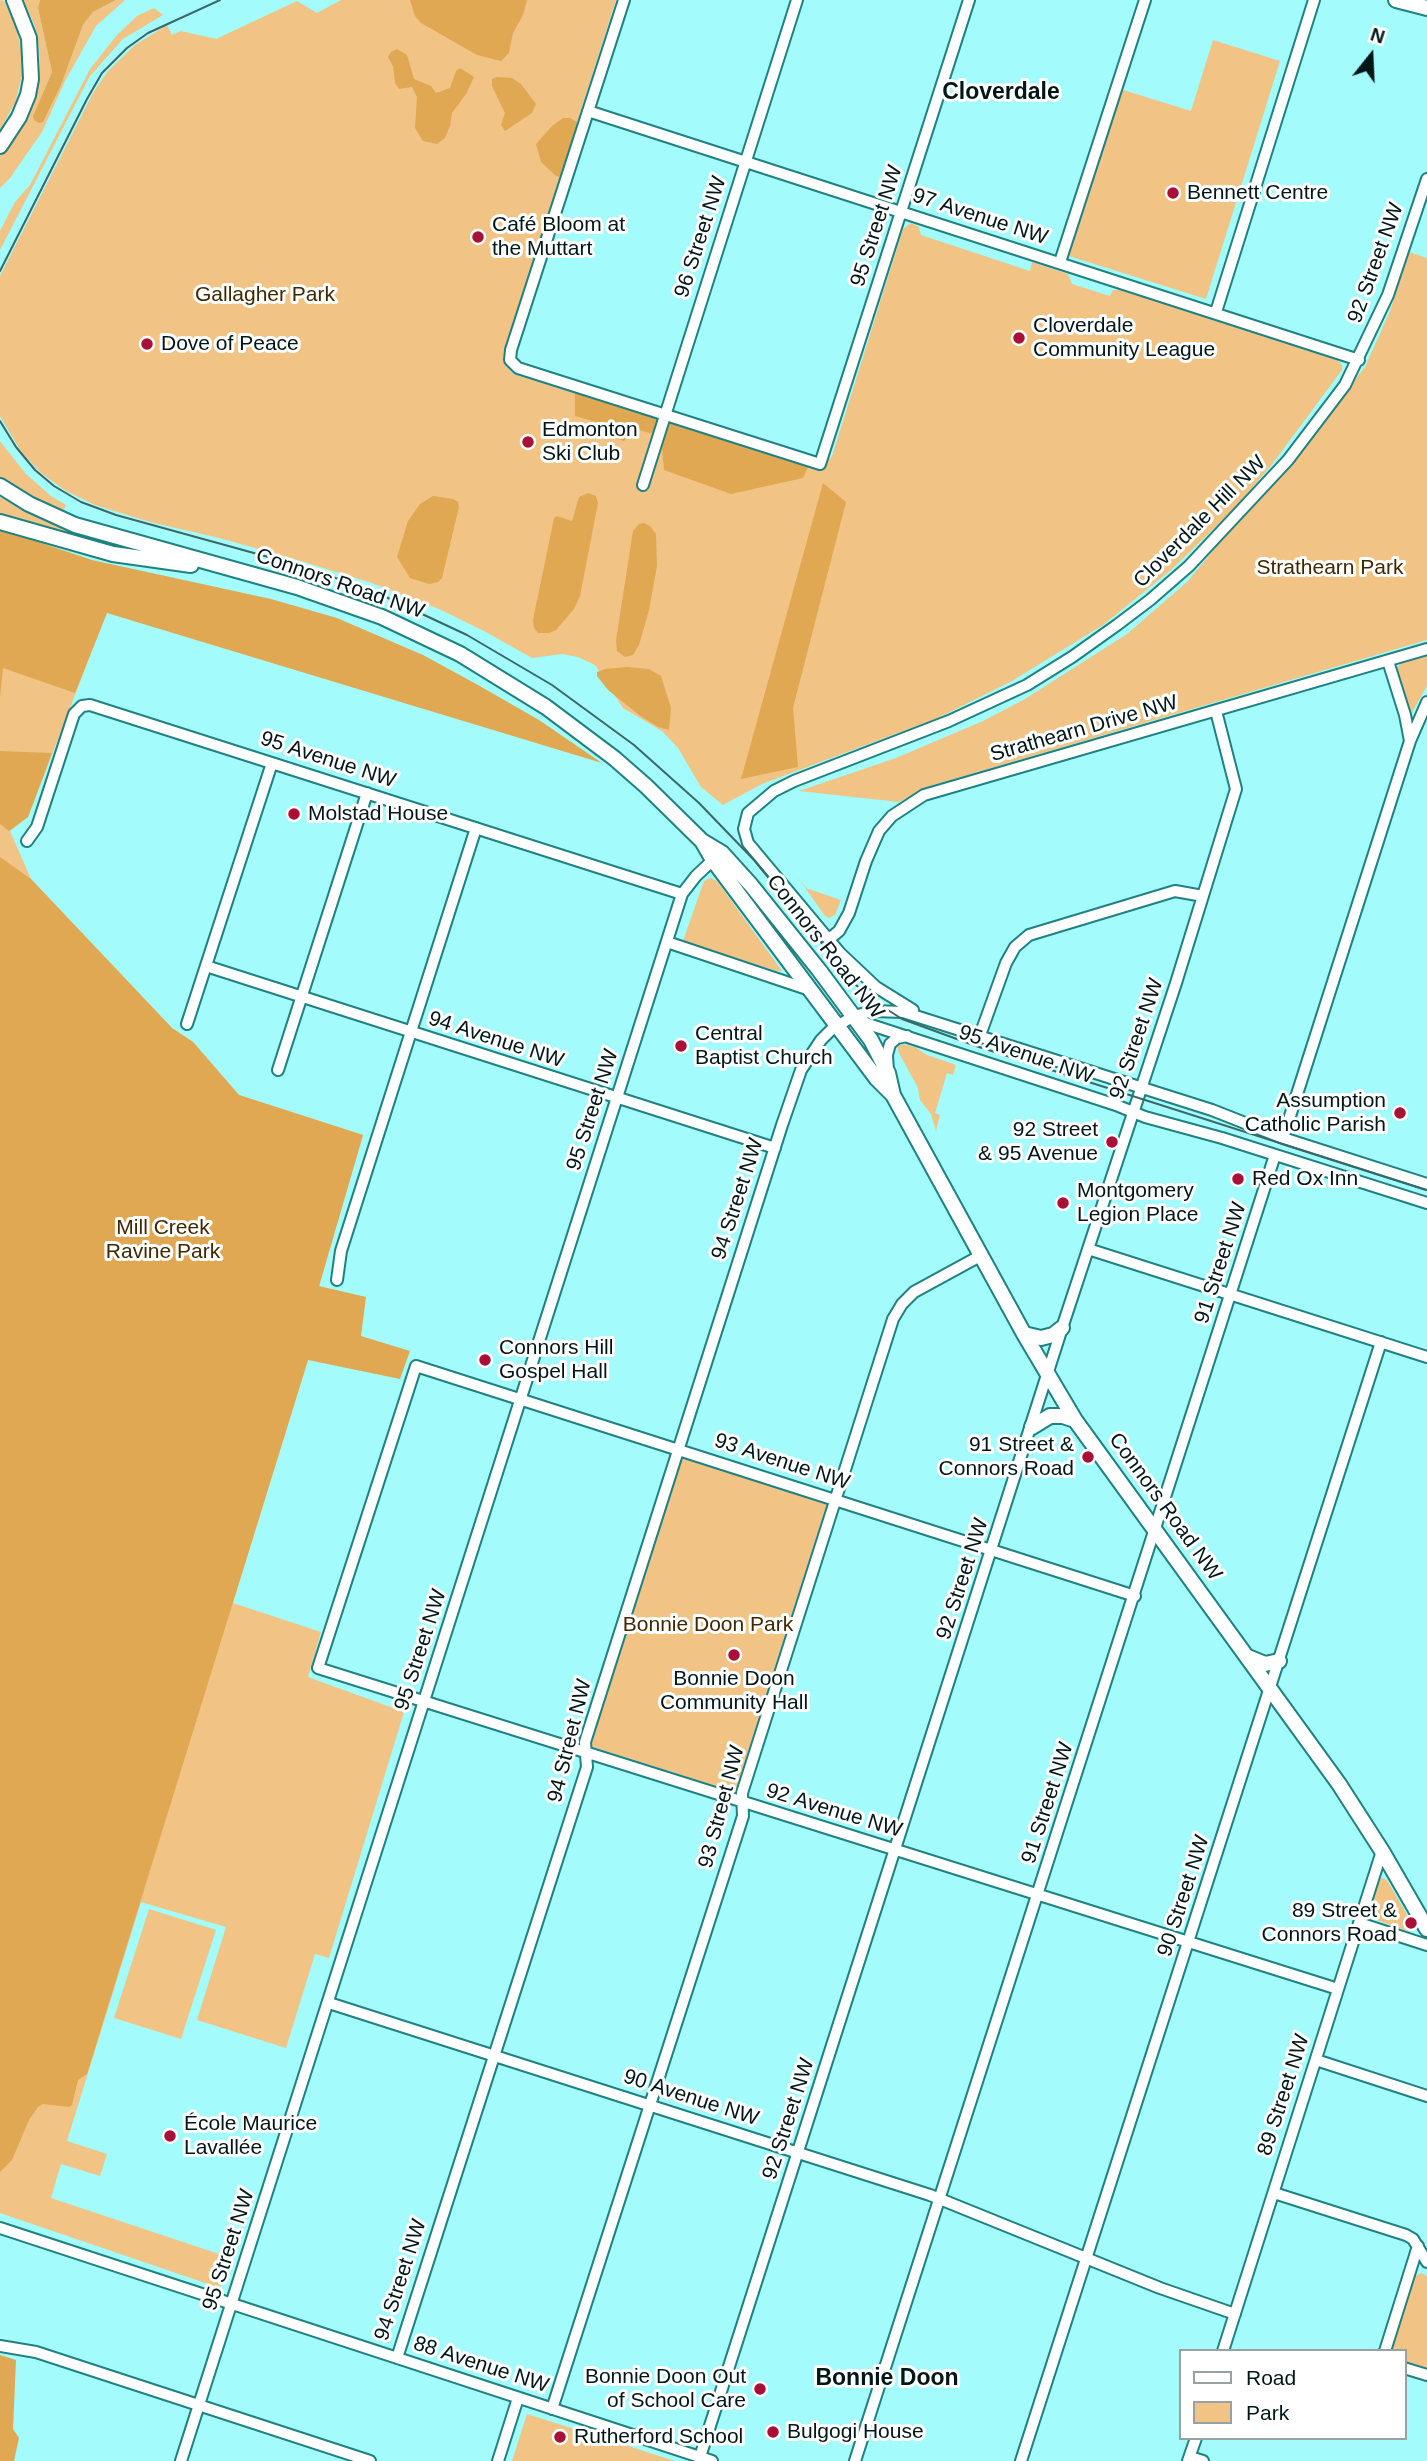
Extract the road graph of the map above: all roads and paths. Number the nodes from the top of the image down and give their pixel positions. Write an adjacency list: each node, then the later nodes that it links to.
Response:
1 (14, 0): 10 (main road)
2 (624, 0): 9 (street)
3 (797, 0): 11 (street, 96 Street NW)
4 (970, 0): 13 (street, 95 Street NW)
5 (1145, 0): 14 (street)
6 (1314, 0): 15 (street)
7 (1396, 0): 8 (main road)
8 (1427, 8)
9 (589, 111): 11 (street, 97 Avenue NW); 17 (street)
10 (0, 146)
11 (745, 162): 13 (street, 97 Avenue NW); 17 (street, 96 Street NW)
12 (1427, 179): 16 (street, 92 Street NW)
13 (902, 212): 14 (street, 97 Avenue NW); 17 (street, 95 Street NW)
14 (1060, 262): 15 (street, 97 Avenue NW)
15 (1216, 312): 16 (street, 97 Avenue NW)
16 (1359, 360): 30 (street, Cloverdale Hill NW)
17 (665, 415): 18 (street, 96 Street NW)
18 (643, 485)
19 (0, 486): 21 (main road, Connors Road NW)
20 (0, 520): 21 (main road, Connors Road NW)
21 (231, 569): 32 (main road, Connors Road NW)
22 (1427, 649): 23 (street, Strathearn Drive NW)
23 (1388, 661): 25 (street, Strathearn Drive NW); 26 (street)
24 (1427, 702): 26 (street)
25 (1216, 711): 35 (street, 92 Street NW); 36 (street, Strathearn Drive NW)
26 (1410, 741): 54 (street)
27 (272, 763): 28 (street, 95 Avenue NW); 31 (street, 95 Avenue NW); 38 (street)
28 (367, 793): 29 (street, 95 Avenue NW); 40 (street)
29 (476, 828): 34 (street, 95 Avenue NW); 45 (street)
30 (744, 830): 36 (street, 95 Avenue NW)
31 (27, 841)
32 (702, 841): 33 (main road, Connors Road NW); 41 (main road, Connors Road NW)
33 (713, 860): 34 (street, 95 Street NW); 39 (main road, Connors Road NW)
34 (682, 894): 37 (street, 95 Street NW)
35 (1203, 896): 47 (street); 50 (street, 92 Street NW)
36 (829, 939): 44 (street, 95 Avenue NW)
37 (667, 942): 39 (street); 52 (street, 95 Street NW)
38 (206, 966): 40 (street, 94 Avenue NW); 42 (street)
39 (811, 990): 43 (main road, Connors Road NW)
40 (302, 997): 45 (street, 94 Avenue NW); 48 (street)
41 (854, 1016): 43 (street, 95 Avenue NW); 44 (street, 95 Avenue NW); 46 (street, 95 Avenue NW); 49 (main road, Connors Road NW)
42 (187, 1024)
43 (838, 1025): 51 (main road, Connors Road NW); 55 (street, 94 Street NW)
44 (943, 1025): 47 (street, 95 Avenue NW)
45 (411, 1033): 52 (street, 94 Avenue NW); 61 (street)
46 (908, 1036): 49 (street); 53 (street, 95 Avenue NW)
47 (979, 1038): 50 (street, 95 Avenue NW)
48 (278, 1070)
49 (888, 1073): 51 (main road, Connors Road NW)
50 (1140, 1087): 53 (street, 92 Street NW); 54 (street, 95 Avenue NW)
51 (893, 1095): 60 (main road, Connors Road NW)
52 (617, 1098): 55 (street, 94 Avenue NW); 68 (street, 95 Street NW)
53 (1133, 1112): 56 (street, 95 Avenue NW); 59 (street, 92 Street NW)
54 (1283, 1138): 57 (street, 95 Avenue NW)
55 (775, 1148): 71 (street, 94 Street NW)
56 (1275, 1155): 58 (street, 95 Avenue NW); 62 (street, 91 Street NW)
57 (1427, 1184)
58 (1427, 1203)
59 (1088, 1249): 62 (street); 63 (street, 92 Street NW)
60 (981, 1256): 64 (main road, Connors Road NW); 72 (street, 93 Street NW)
61 (337, 1280)
62 (1231, 1294): 65 (street); 73 (street, 91 Street NW)
63 (1062, 1328): 64 (main road); 67 (street, 92 Street NW)
64 (1024, 1334): 67 (main road, Connors Road NW)
65 (1381, 1342): 66 (street); 77 (street, 90 Street NW)
66 (1427, 1357)
67 (1047, 1375): 69 (main road, Connors Road NW); 70 (street, 92 Street NW)
68 (522, 1399): 71 (street, 93 Avenue NW); 78 (street, 93 Avenue NW); 80 (street, 95 Street NW)
69 (1075, 1420): 70 (main road); 73 (main road, Connors Road NW)
70 (1032, 1427): 74 (street, 92 Street NW)
71 (678, 1450): 72 (street, 93 Avenue NW); 81 (street, 94 Street NW)
72 (836, 1500): 74 (street, 93 Avenue NW); 82 (street, 93 Street NW)
73 (1156, 1530): 75 (street, 91 Street NW); 76 (main road, Connors Road NW)
74 (993, 1550): 75 (street, 93 Avenue NW); 83 (street, 92 Street NW)
75 (1135, 1596): 85 (street, 91 Street NW)
76 (1248, 1657): 77 (main road); 79 (main road, Connors Road NW)
77 (1279, 1661): 79 (street, 90 Street NW)
78 (318, 1668): 80 (street, 92 Avenue NW)
79 (1271, 1688): 84 (main road, Connors Road NW); 88 (street, 90 Street NW)
80 (424, 1701): 81 (street, 92 Avenue NW); 91 (street, 95 Street NW)
81 (586, 1752): 82 (street, 92 Avenue NW); 92 (street, 94 Street NW)
82 (743, 1802): 83 (street, 92 Avenue NW); 95 (street, 93 Street NW)
83 (896, 1850): 85 (street, 92 Avenue NW); 96 (street, 92 Street NW)
84 (1382, 1851): 86 (street, 89 Street NW); 87 (main road, Connors Road NW)
85 (1038, 1895): 88 (street, 92 Avenue NW); 98 (street, 91 Street NW)
86 (1359, 1923): 89 (street); 90 (street, 89 Street NW)
87 (1427, 1929)
88 (1189, 1942): 90 (street, 92 Avenue NW); 101 (street, 90 Street NW)
89 (1427, 1945)
90 (1338, 1990): 93 (street, 89 Street NW)
91 (329, 2003): 92 (street, 90 Avenue NW); 103 (street, 95 Street NW)
92 (493, 2056): 95 (street, 90 Avenue NW); 108 (street, 94 Street NW)
93 (1316, 2060): 94 (street); 97 (street, 89 Street NW)
94 (1427, 2096)
95 (650, 2105): 96 (street, 90 Avenue NW); 113 (street, 93 Street NW)
96 (798, 2153): 98 (street, 90 Avenue NW); 115 (street, 92 Street NW)
97 (1274, 2193): 100 (street); 104 (street, 89 Street NW)
98 (940, 2199): 101 (street, 90 Avenue NW); 120 (street, 91 Street NW)
99 (0, 2228): 103 (street, 88 Avenue NW)
100 (1416, 2242): 102 (street); 107 (street)
101 (1086, 2259): 104 (street, 90 Avenue NW); 121 (street, 90 Street NW)
102 (1427, 2262)
103 (232, 2304): 108 (street, 88 Avenue NW); 112 (street, 95 Street NW)
104 (1235, 2314): 106 (street, 89 Street NW)
105 (0, 2346): 112 (street)
106 (1224, 2349)
107 (1386, 2349)
108 (397, 2358): 111 (street, 88 Avenue NW)
109 (1406, 2369): 110 (street)
110 (1427, 2375)
111 (518, 2398): 113 (street, 88 Avenue NW); 119 (street)
112 (199, 2406): 117 (street, 95 Street NW); 118 (street)
113 (552, 2409): 115 (street, 88 Avenue NW)
114 (1195, 2440): 116 (street)
115 (706, 2459)
116 (1189, 2459): 122 (street)
117 (181, 2461)
118 (370, 2461)
119 (498, 2461)
120 (855, 2461)
121 (1021, 2461)
122 (1203, 2461)

